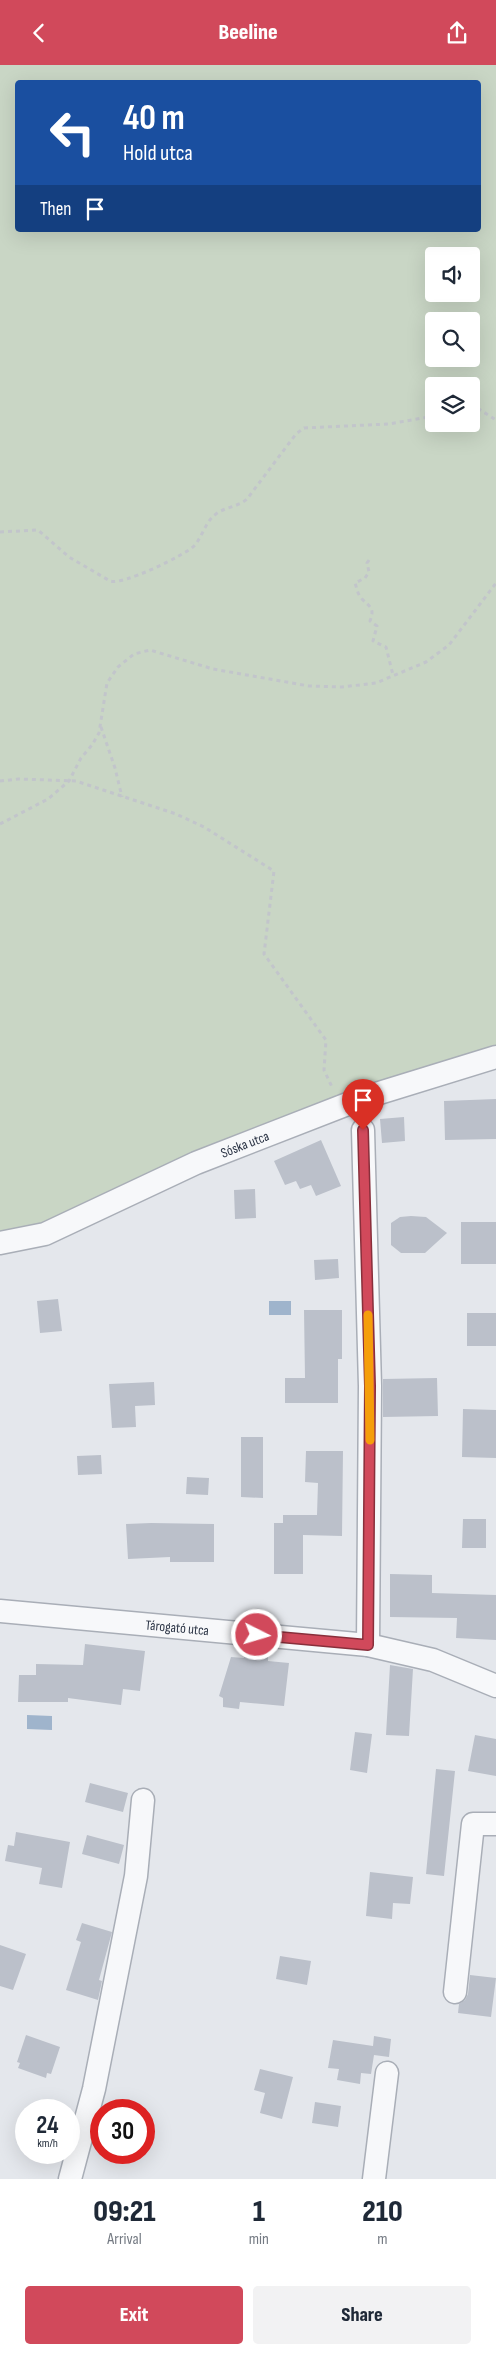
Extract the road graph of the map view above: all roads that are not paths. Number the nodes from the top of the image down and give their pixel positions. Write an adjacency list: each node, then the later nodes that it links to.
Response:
1 (496, 1057): 3 (street, Sóska utca)
2 (363, 1130): 5 (street)
3 (0, 1243)
4 (0, 1611): 5 (street, Tárogató utca)
5 (368, 1645): 6 (street, Tárogató utca)
6 (496, 1686)
7 (143, 1800): 11 (street)
8 (496, 1824): 9 (street)
9 (455, 1992)
10 (387, 2073): 12 (street)
11 (70, 2179)
12 (374, 2179)

